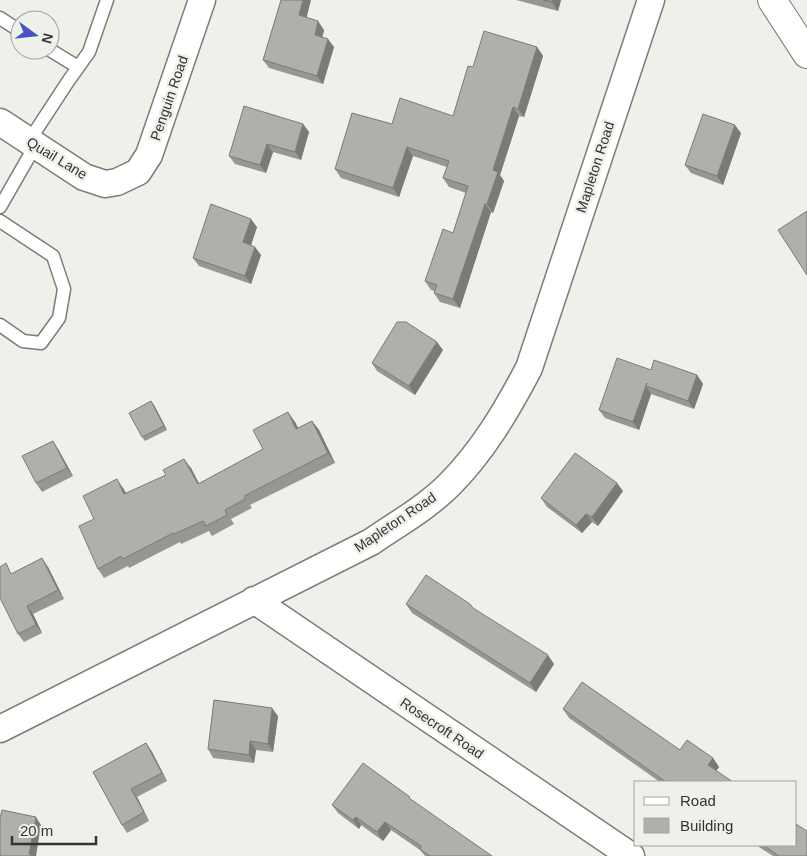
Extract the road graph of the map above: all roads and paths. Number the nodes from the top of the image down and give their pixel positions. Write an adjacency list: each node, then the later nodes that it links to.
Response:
1 (108, 0): 7 (lane)
2 (202, 0): 10 (street, Penguin Road)
3 (651, 0): 14 (street, Mapleton Road)
4 (772, 0): 5 (street)
5 (807, 54)
6 (60, 56): 7 (lane)
7 (78, 67): 9 (lane)
8 (0, 122): 9 (street, Quail Lane)
9 (32, 144): 10 (street, Quail Lane); 11 (lane)
10 (117, 182)
11 (0, 207)
12 (0, 221): 13 (lane)
13 (0, 325)
14 (254, 600): 15 (street, Mapleton Road); 16 (street, Rosecroft Road)
15 (0, 729)
16 (631, 856)

